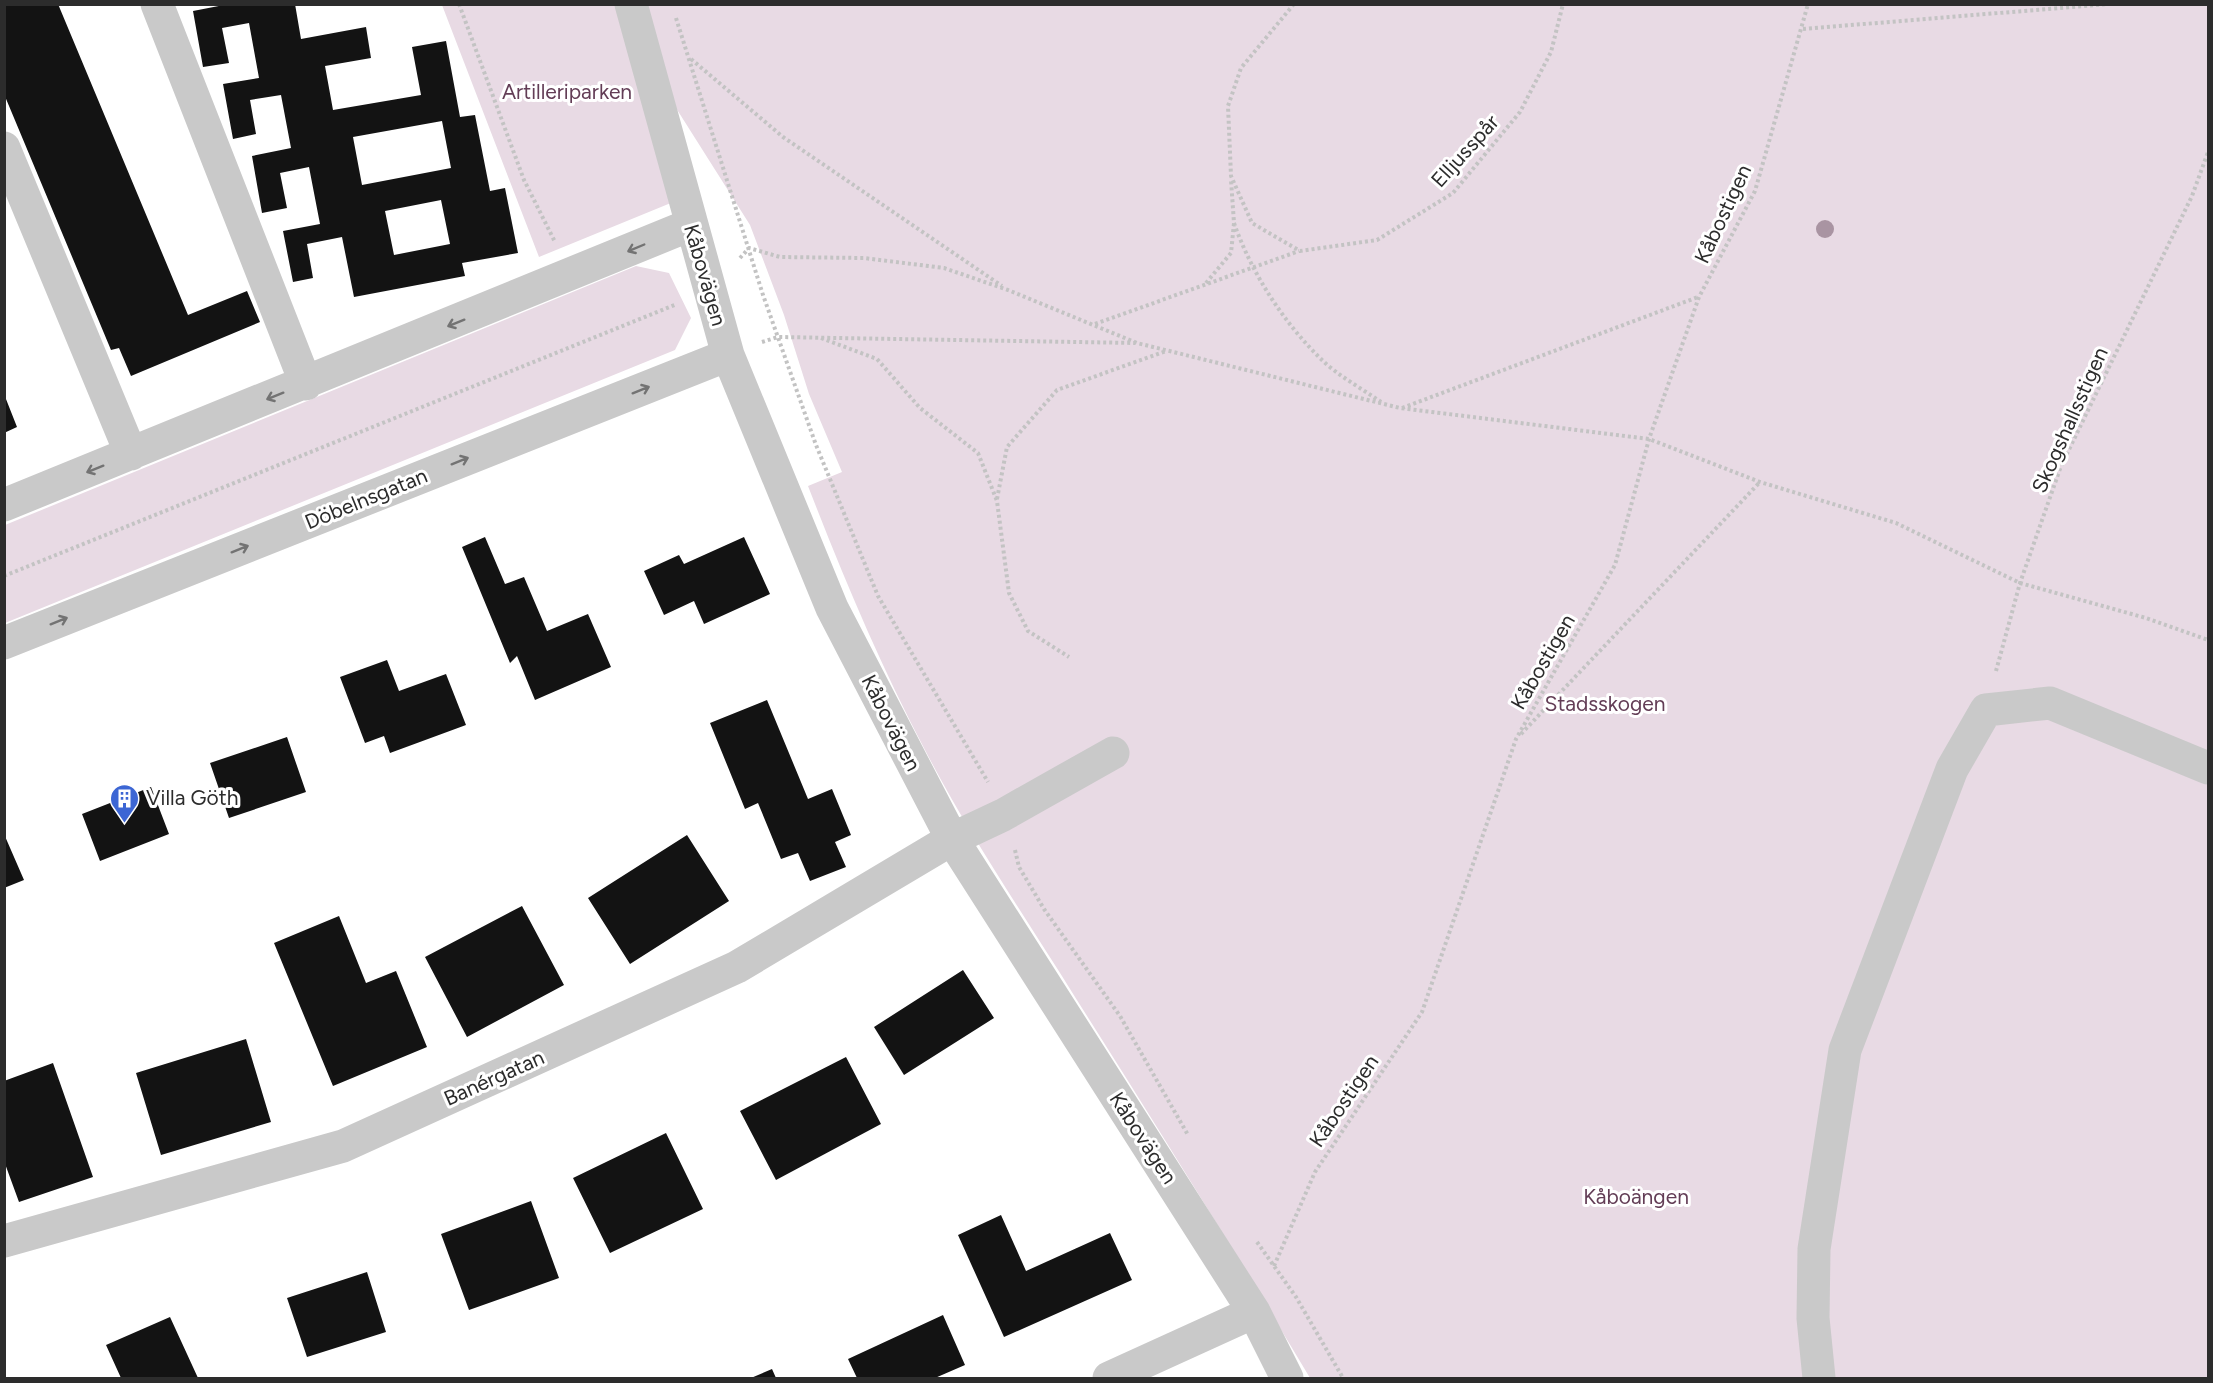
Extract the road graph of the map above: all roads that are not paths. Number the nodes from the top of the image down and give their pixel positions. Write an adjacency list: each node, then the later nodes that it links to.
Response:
1 (157, 4): 6 (street)
2 (636, 18): 4 (street, Kåbovägen)
3 (4, 148): 7 (street)
4 (690, 225): 5 (street, Kåbovägen); 6 (street, one-way to 6)
5 (728, 355): 9 (street, Döbelnsgatan, one-way to 5); 12 (street, Kåbovägen)
6 (306, 384): 7 (street, one-way to 7)
7 (131, 454): 8 (street, one-way to 8)
8 (4, 506)
9 (4, 643)
10 (1113, 753): 12 (street, Banérgatan)
11 (2208, 768): 17 (street)
12 (952, 839): 13 (street, Banérgatan); 14 (street, Kåbovägen)
13 (4, 1241)
14 (1254, 1312): 15 (street); 16 (street, Kåbovägen)
15 (1109, 1378)
16 (1287, 1378)
17 (1819, 1378)

